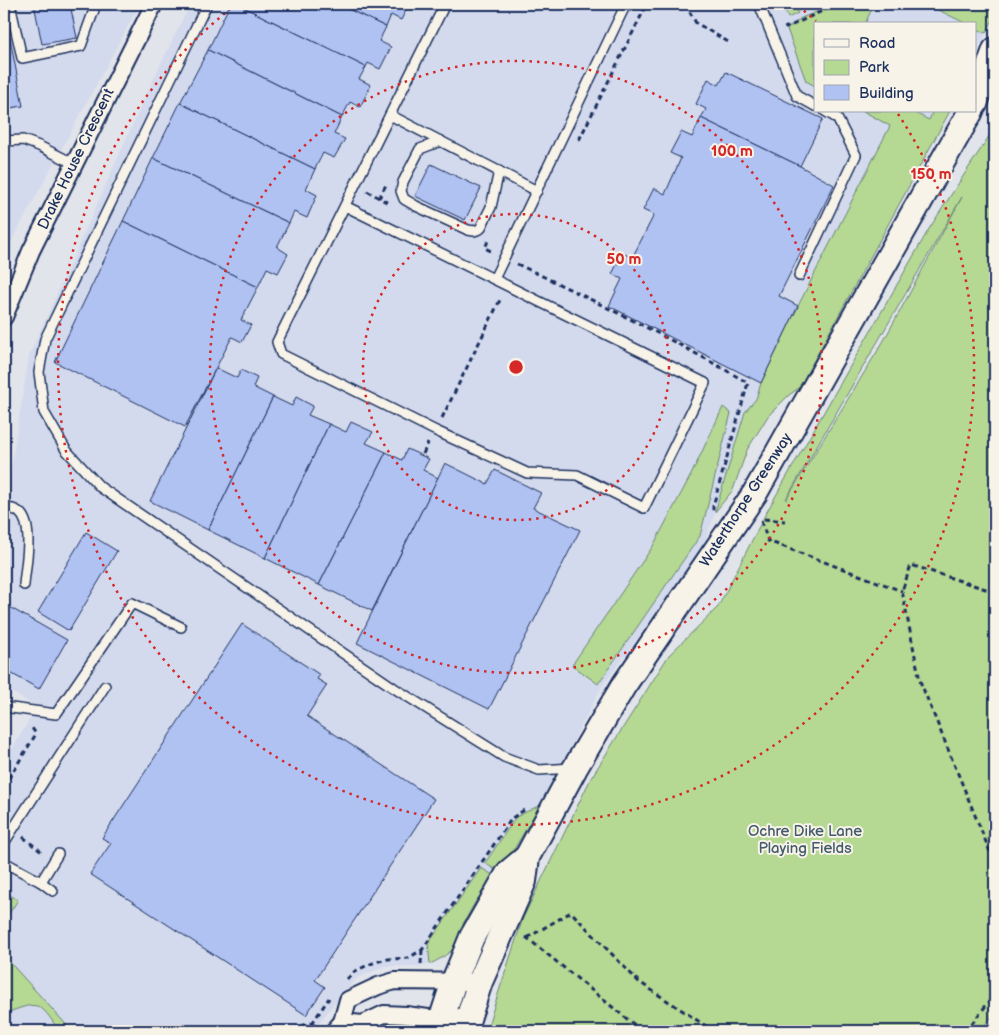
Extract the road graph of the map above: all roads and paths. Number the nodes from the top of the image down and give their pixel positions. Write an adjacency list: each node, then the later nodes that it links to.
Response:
1 (10, 4): 2 (lane)
2 (93, 4)
3 (154, 4): 20 (street, Drake House Crescent)
4 (207, 4): 38 (lane)
5 (445, 4): 17 (lane)
6 (626, 4): 22 (lane)
7 (685, 4): 11 (path)
8 (759, 4): 14 (lane)
9 (828, 4): 10 (path)
10 (782, 20)
11 (730, 43)
12 (986, 82): 13 (street, Waterthorpe Greenway)
13 (976, 100)
14 (814, 105)
15 (827, 112): 24 (lane)
16 (969, 112): 27 (street, Waterthorpe Greenway)
17 (390, 115): 19 (lane); 23 (lane)
18 (4, 141): 20 (lane)
19 (441, 141): 21 (lane); 21 (lane)
20 (74, 163): 26 (street, Drake House Crescent)
21 (499, 171): 22 (lane)
22 (538, 191): 25 (lane)
23 (345, 206): 25 (lane); 25 (lane)
24 (799, 276)
25 (494, 279)
26 (4, 317)
27 (755, 493): 29 (path); 38 (street, Waterthorpe Greenway)
28 (4, 508): 31 (lane)
29 (761, 519): 30 (path); 32 (path)
30 (785, 521)
31 (24, 584)
32 (902, 590): 33 (path); 46 (path)
33 (995, 592)
34 (181, 627): 37 (lane)
35 (105, 686): 41 (lane)
36 (4, 707): 37 (lane)
37 (19, 709): 39 (path)
38 (575, 768): 43 (street, Waterthorpe Greenway)
39 (4, 786)
40 (512, 818): 51 (path)
41 (12, 829): 42 (lane); 44 (path)
42 (4, 843)
43 (527, 857): 49 (street, Waterthorpe Greenway); 52 (street, Waterthorpe Greenway)
44 (56, 858): 47 (lane)
45 (4, 862): 47 (lane)
46 (995, 864)
47 (41, 882): 48 (lane)
48 (53, 891)
49 (504, 925): 50 (path); 53 (street, Waterthorpe Greenway)
50 (527, 938): 60 (path); 61 (path)
51 (422, 950)
52 (454, 981): 53 (street); 57 (street, Waterthorpe Greenway); 58 (street)
53 (480, 982): 56 (street, Waterthorpe Greenway)
54 (995, 994): 62 (path)
55 (311, 1023): 59 (path)
56 (466, 1024): 57 (street)
57 (441, 1025): 58 (street)
58 (338, 1027)
59 (286, 1031)
60 (642, 1031)
61 (712, 1031)
62 (966, 1031)

